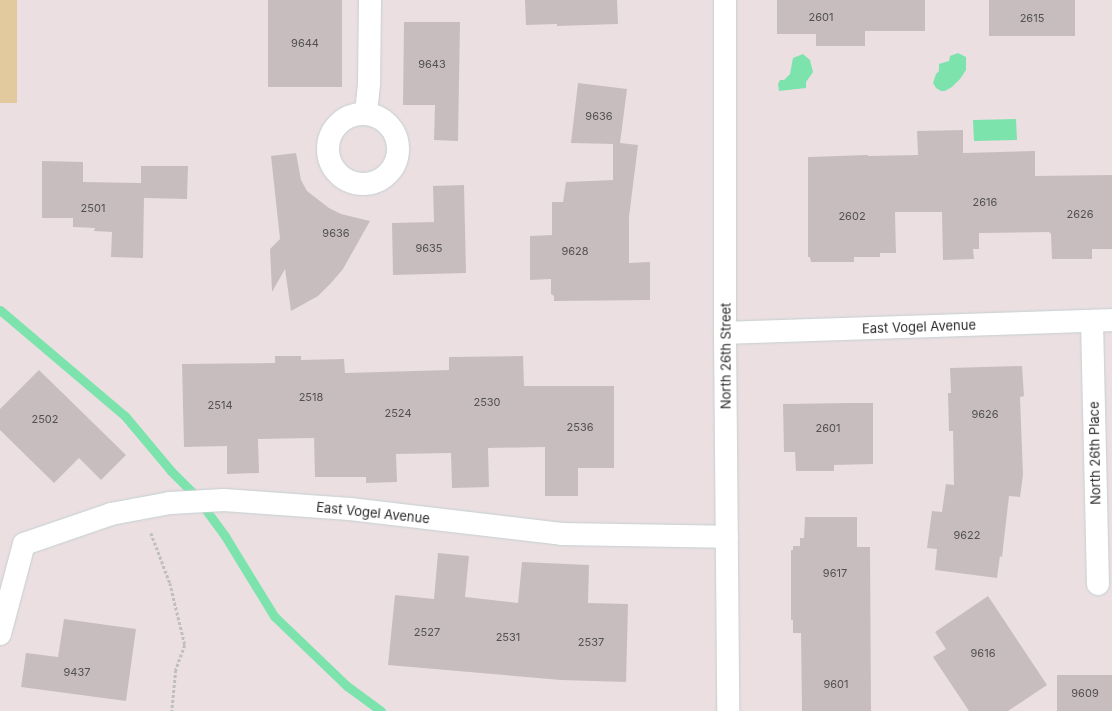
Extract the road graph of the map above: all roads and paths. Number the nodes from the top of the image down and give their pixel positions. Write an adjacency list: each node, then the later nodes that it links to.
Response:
1 (370, 0): 3 (street)
2 (725, 0): 5 (street, North 26th Street)
3 (366, 113)
4 (1102, 320): 5 (street, East Vogel Avenue); 8 (street, North 26th Place)
5 (725, 333): 7 (street, North 26th Street)
6 (142, 507): 7 (street, East Vogel Avenue); 9 (street, East Vogel Avenue); 10 (path)
7 (727, 537): 11 (street, North 26th Street)
8 (1098, 584)
9 (0, 634)
10 (172, 711)
11 (728, 711)

